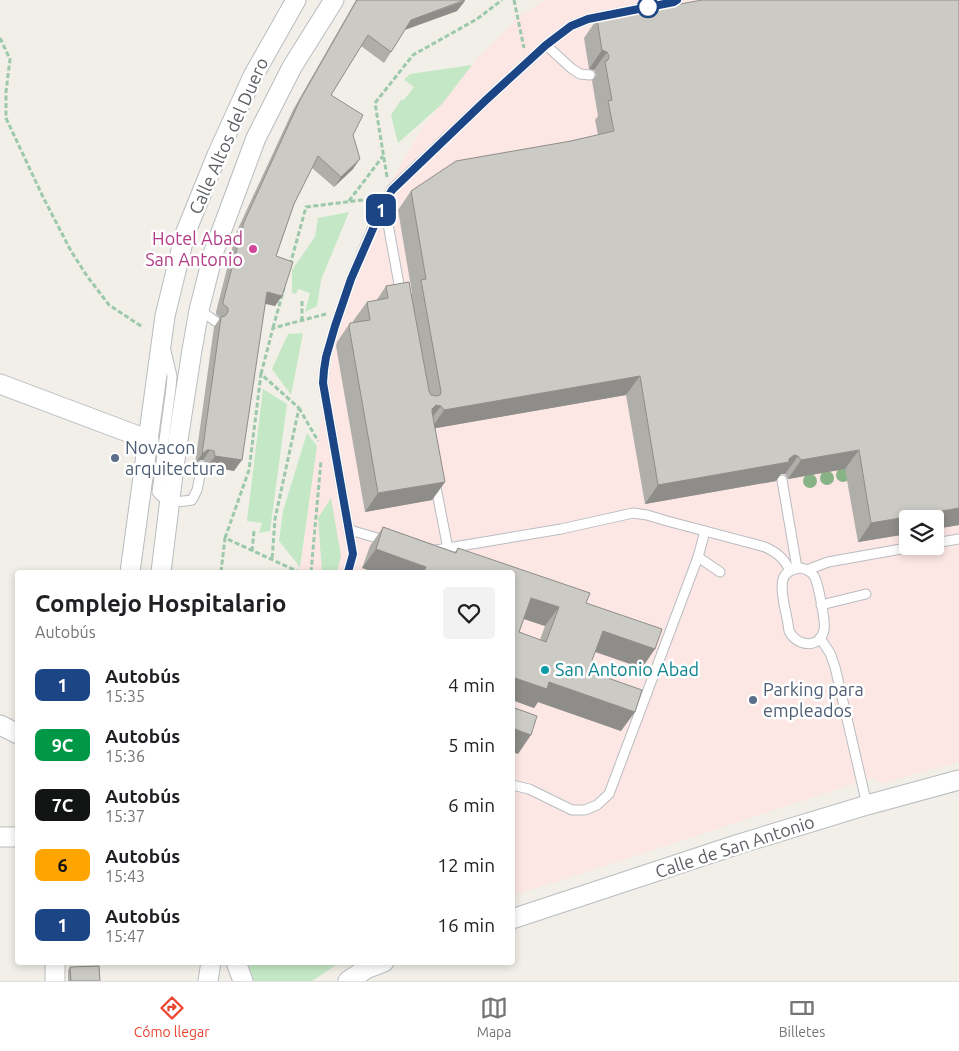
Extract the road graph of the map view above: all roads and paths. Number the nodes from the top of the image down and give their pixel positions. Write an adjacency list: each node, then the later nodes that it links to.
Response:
1 (296, 0): 25 (street, Calle Altos del Duero)
2 (334, 0): 19 (street, Calle Altos del Duero)
3 (502, 0): 10 (path)
4 (514, 0): 8 (path)
5 (677, 0): 7 (lane)
6 (0, 38): 23 (path)
7 (546, 45): 9 (lane); 14 (lane)
8 (525, 51)
9 (590, 75)
10 (383, 156): 11 (path); 13 (path)
11 (387, 180)
12 (370, 199): 13 (path)
13 (348, 202): 15 (path)
14 (384, 202): 18 (lane); 36 (lane)
15 (289, 269)
16 (285, 286): 24 (path)
17 (302, 299): 21 (path)
18 (403, 306)
19 (198, 310): 22 (lane); 35 (street, Calle Altos del Duero)
20 (326, 314): 21 (path)
21 (302, 321): 24 (path)
22 (215, 322)
23 (141, 326)
24 (273, 328): 26 (path)
25 (162, 335): 29 (street, Calle Altos del Duero); 35 (lane, Calle Altos del Duero)
26 (261, 374): 28 (path); 39 (path)
27 (0, 384): 29 (street)
28 (300, 408): 30 (path); 48 (path)
29 (148, 440): 50 (street, Calle Altos del Duero)
30 (322, 447)
31 (322, 455): 54 (path)
32 (202, 466): 35 (lane)
33 (434, 476): 43 (lane)
34 (782, 480): 49 (lane)
35 (170, 501): 51 (street, Calle Altos del Duero)
36 (350, 530): 42 (lane); 55 (lane)
37 (254, 531): 45 (path)
38 (705, 531): 43 (lane); 47 (lane); 49 (lane)
39 (224, 538): 45 (path); 52 (path)
40 (959, 539): 41 (lane)
41 (944, 542)
42 (396, 544)
43 (448, 549): 46 (lane)
44 (899, 549): 56 (lane)
45 (252, 551): 48 (path)
46 (425, 552)
47 (698, 557): 57 (lane); 64 (lane)
48 (272, 560): 53 (path)
49 (794, 569): 56 (lane); 60 (lane)
50 (130, 570)
51 (162, 570)
52 (221, 570)
53 (294, 570)
54 (311, 570)
55 (349, 570)
56 (807, 570): 59 (lane)
57 (720, 572)
58 (866, 594): 59 (lane)
59 (821, 605): 60 (lane)
60 (820, 638): 65 (lane)
61 (0, 725): 62 (street)
62 (15, 732)
63 (959, 780): 65 (street, Calle de San Antonio)
64 (515, 786)
65 (866, 805): 68 (street, Calle de San Antonio)
66 (0, 837): 67 (street)
67 (15, 838)
68 (515, 918)
69 (55, 965): 73 (street)
70 (211, 965): 74 (street)
71 (237, 965): 75 (street)
72 (368, 966): 76 (street)
73 (55, 981)
74 (208, 981)
75 (243, 981)
76 (348, 981)

